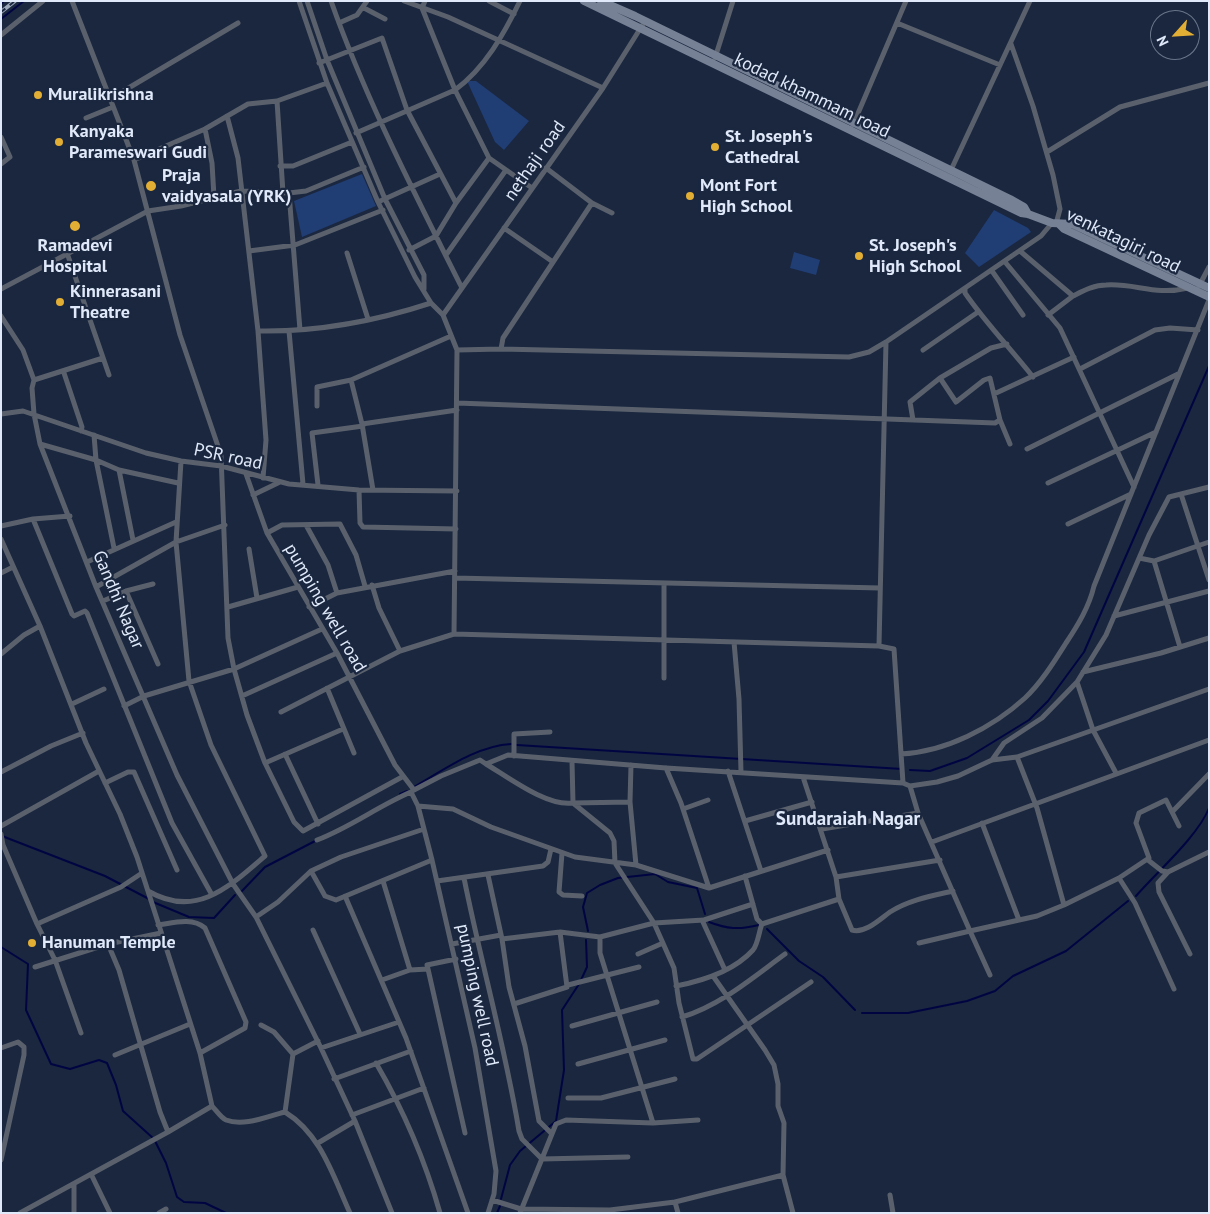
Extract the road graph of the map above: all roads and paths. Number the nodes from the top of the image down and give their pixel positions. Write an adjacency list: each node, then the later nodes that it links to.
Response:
1 (43, 1): 24 (street)
2 (72, 1): 36 (street)
3 (299, 1): 30 (street)
4 (306, 1): 28 (street)
5 (331, 1): 20 (street)
6 (367, 1): 16 (street)
7 (404, 1): 17 (street)
8 (425, 1): 17 (street)
9 (489, 1): 18 (street)
10 (520, 1): 18 (street)
11 (584, 1): 23 (main road, kodad khammam road)
12 (601, 1): 23 (main road, kodad khammam road)
13 (733, 1): 29 (street)
14 (906, 1): 22 (street)
15 (1030, 1): 26 (street)
16 (364, 8): 19 (street); 20 (street)
17 (422, 8): 25 (street); 35 (street)
18 (514, 14): 25 (street)
19 (385, 19)
20 (339, 22): 27 (street)
21 (238, 23): 36 (street)
22 (897, 23): 31 (street); 43 (street)
23 (644, 24): 29 (main road, kodad khammam road); 34 (street, nethaji road)
24 (1, 35)
25 (500, 42): 34 (street); 35 (street)
26 (1011, 44): 31 (street); 49 (street)
27 (349, 51): 28 (street); 39 (street); 42 (street)
28 (327, 60): 30 (street); 45 (street)
29 (715, 61): 43 (main road, kodad khammam road)
30 (319, 63): 33 (street)
31 (1000, 65): 57 (street)
32 (1209, 82): 49 (street)
33 (327, 83): 37 (street); 46 (street)
34 (603, 88): 55 (street, nethaji road)
35 (455, 90): 39 (street); 50 (street)
36 (110, 99): 38 (street)
37 (277, 101): 40 (street); 53 (street)
38 (114, 107): 41 (street); 51 (street)
39 (407, 110): 42 (street); 58 (street)
40 (227, 116): 44 (street); 61 (street)
41 (86, 118)
42 (381, 122): 45 (street); 59 (street)
43 (852, 127): 57 (main road, kodad khammam road); 71 (main road, kodad khammam road)
44 (205, 129): 51 (street); 63 (street)
45 (357, 132): 46 (street); 64 (street)
46 (351, 135): 48 (street)
47 (1, 137): 52 (street)
48 (352, 142): 53 (street); 54 (street)
49 (1047, 152): 72 (street)
50 (489, 158): 56 (street); 66 (street)
51 (134, 160): 69 (street)
52 (1, 164)
53 (280, 166): 62 (street)
54 (364, 167): 62 (street); 65 (street)
55 (546, 168): 60 (street, nethaji road); 67 (street)
56 (506, 170): 60 (street); 82 (street)
57 (951, 170): 71 (main road, kodad khammam road)
58 (440, 174): 59 (street); 66 (street)
59 (411, 186): 64 (street); 74 (street)
60 (532, 188): 73 (street, nethaji road)
61 (240, 191): 62 (street); 63 (street); 77 (street)
62 (286, 193): 75 (street)
63 (214, 197): 69 (street)
64 (385, 199): 65 (street); 76 (street)
65 (378, 202): 68 (street)
66 (456, 203): 74 (street)
67 (592, 203): 70 (street); 83 (street)
68 (382, 210): 75 (street); 81 (street)
69 (148, 211): 79 (street); 143 (street)
70 (612, 213)
71 (1028, 214): 72 (main road, kodad khammam road)
72 (1056, 224): 78 (street); 87 (main road); 89 (main road, venkatagiri road)
73 (504, 228): 83 (street); 88 (street, nethaji road)
74 (436, 236): 76 (street); 82 (street)
75 (295, 245): 77 (street); 103 (street)
76 (412, 249): 81 (street); 92 (street)
77 (249, 251): 105 (street)
78 (1020, 251): 84 (street); 94 (street)
79 (67, 253): 91 (street); 114 (street)
80 (347, 253): 102 (street)
81 (405, 253): 92 (street)
82 (446, 255): 88 (street)
83 (553, 262): 110 (street)
84 (1005, 262): 86 (street); 99 (street)
85 (1209, 268): 87 (street)
86 (992, 271): 93 (street); 98 (street)
87 (1198, 287): 89 (main road, venkatagiri road); 90 (main road); 95 (main road, venkatagiri road)
88 (462, 288): 100 (street, nethaji road)
89 (1188, 288): 94 (street)
90 (1209, 288)
91 (1, 289)
92 (424, 289): 96 (street)
93 (965, 289): 97 (street); 108 (street)
94 (1073, 296): 99 (street)
95 (1209, 299): 104 (street)
96 (431, 303): 100 (street); 102 (street)
97 (978, 312): 109 (street); 112 (street)
98 (1023, 314)
99 (1048, 314): 113 (street)
100 (443, 315): 107 (street)
101 (1, 316): 121 (street, Gandhi Nagar)
102 (368, 319): 103 (street)
103 (300, 330): 106 (street)
104 (1198, 330): 115 (street); 117 (street)
105 (258, 331): 106 (street); 146 (street)
106 (289, 331): 150 (street)
107 (451, 336): 111 (street); 122 (street)
108 (886, 342): 110 (street); 130 (street)
109 (1006, 344): 119 (street); 120 (street)
110 (501, 349): 111 (street)
111 (456, 350): 124 (street)
112 (923, 350)
113 (1074, 357): 115 (street); 119 (street)
114 (103, 358): 116 (street); 118 (street)
115 (1080, 369): 129 (street)
116 (64, 372): 121 (street); 134 (street)
117 (1178, 374): 129 (street); 135 (street)
118 (108, 375)
119 (1032, 377): 123 (street)
120 (940, 378): 123 (street); 131 (street)
121 (34, 380): 128 (street, Gandhi Nagar)
122 (351, 380): 125 (street); 133 (street)
123 (994, 394): 132 (street)
124 (457, 403): 126 (street); 130 (street)
125 (317, 406)
126 (457, 410): 133 (street); 156 (street)
127 (1, 414): 128 (street, PSR road)
128 (34, 414): 134 (street, PSR road); 137 (street, Gandhi Nagar)
129 (1102, 414): 139 (street); 140 (street)
130 (884, 419): 131 (street); 190 (street)
131 (913, 420): 132 (street)
132 (1000, 420): 138 (street)
133 (362, 425): 151 (street); 155 (street)
134 (81, 431): 136 (street, PSR road)
135 (1157, 432): 140 (street); 152 (street)
136 (94, 435): 141 (street); 142 (street, PSR road)
137 (40, 444): 141 (street); 160 (street, Gandhi Nagar)
138 (1010, 444)
139 (1027, 450)
140 (1118, 450): 149 (street); 152 (street)
141 (96, 460): 144 (street); 174 (street)
142 (181, 461): 143 (street, PSR road); 148 (street)
143 (221, 466): 145 (street, PSR road); 165 (street)
144 (119, 470): 148 (street); 170 (street)
145 (246, 474): 146 (street, PSR road); 159 (street, pumping well road)
146 (263, 478): 147 (street, PSR road)
147 (281, 482): 150 (street, PSR road); 159 (street)
148 (178, 483): 162 (street)
149 (1048, 483)
150 (303, 484): 151 (street, PSR road)
151 (318, 485): 154 (street, PSR road)
152 (1134, 487): 157 (street)
153 (1209, 487): 158 (street)
154 (359, 490): 155 (street, PSR road); 167 (street)
155 (373, 490): 156 (street, PSR road)
156 (457, 491): 167 (street)
157 (1132, 494): 163 (street); 233 (street)
158 (1182, 494): 173 (street); 176 (street)
159 (253, 495): 168 (street, pumping well road)
160 (70, 516): 161 (street); 178 (street, Gandhi Nagar)
161 (33, 519): 164 (street); 224 (street)
162 (176, 522): 170 (street); 171 (street)
163 (1068, 524)
164 (1, 526)
165 (225, 526): 171 (street); 197 (street)
166 (306, 526): 168 (street); 188 (street); 193 (street)
167 (456, 529): 180 (street)
168 (267, 533): 187 (street, pumping well road)
169 (1, 539): 179 (street)
170 (133, 540): 174 (street)
171 (176, 542): 189 (street); 216 (street)
172 (1209, 542): 173 (street)
173 (1198, 546): 177 (street); 183 (street)
174 (114, 548): 178 (street)
175 (249, 549): 194 (street)
176 (1139, 558): 177 (street); 199 (street)
177 (1154, 561): 196 (street)
178 (87, 562): 189 (street, Gandhi Nagar)
179 (13, 567): 181 (street); 200 (street)
180 (455, 571): 182 (street); 186 (street)
181 (1, 573)
182 (455, 578): 184 (street); 202 (street)
183 (1209, 580)
184 (664, 582): 190 (street); 204 (street)
185 (153, 584): 191 (street)
186 (372, 585): 188 (street); 208 (street)
187 (298, 586): 194 (street); 198 (street, pumping well road)
188 (365, 586): 193 (street)
189 (96, 587): 195 (street, Gandhi Nagar)
190 (880, 588): 206 (street)
191 (126, 591): 195 (street); 211 (street)
192 (1209, 591): 196 (street)
193 (337, 593): 198 (street)
194 (257, 598): 197 (street)
195 (103, 601): 221 (street, Gandhi Nagar)
196 (1167, 603): 199 (street); 207 (street)
197 (228, 607): 212 (street)
198 (309, 607): 201 (street, pumping well road)
199 (1114, 616): 213 (street)
200 (40, 626): 209 (street); 223 (street)
201 (322, 629): 210 (street, pumping well road); 212 (street)
202 (454, 634): 204 (street); 208 (street)
203 (1209, 638): 207 (street)
204 (663, 640): 205 (street); 215 (street)
205 (734, 642): 206 (street); 245 (street)
206 (880, 646): 233 (street)
207 (1180, 647): 213 (street)
208 (400, 651): 214 (street)
209 (1, 654)
210 (337, 654): 214 (street, pumping well road); 222 (street)
211 (158, 664)
212 (234, 669): 216 (street); 222 (street)
213 (1083, 672): 217 (street)
214 (350, 678): 218 (street); 248 (street, pumping well road)
215 (664, 678)
216 (189, 681): 221 (street); 294 (street)
217 (1077, 682): 227 (street); 236 (street)
218 (327, 688): 225 (street); 226 (street)
219 (104, 689): 223 (street)
220 (1209, 689): 227 (street)
221 (144, 696): 224 (street); 294 (street, Gandhi Nagar)
222 (242, 696): 238 (street)
223 (72, 704): 229 (street)
224 (124, 706): 298 (street)
225 (281, 712)
226 (343, 729): 231 (street); 232 (street)
227 (1093, 730): 235 (street); 246 (street)
228 (550, 732): 234 (street)
229 (83, 734): 242 (street); 244 (street)
230 (1209, 740): 246 (street)
231 (354, 753)
232 (286, 754): 238 (street); 265 (street)
233 (902, 754): 251 (street)
234 (514, 756): 237 (street); 239 (street)
235 (1017, 757): 236 (street); 258 (street)
236 (992, 760): 252 (street)
237 (572, 761): 240 (street); 257 (street)
238 (265, 762): 265 (street)
239 (486, 764): 253 (street); 257 (street)
240 (631, 765): 241 (street); 255 (street)
241 (666, 768): 243 (street); 260 (street)
242 (100, 771): 250 (street); 266 (street)
243 (728, 771): 245 (street); 263 (street)
244 (1, 772)
245 (741, 772): 249 (street)
246 (1116, 773): 258 (street)
247 (1209, 774): 261 (street)
248 (402, 777): 253 (street, pumping well road); 265 (street)
249 (803, 777): 251 (street); 256 (street)
250 (105, 783): 282 (street); 286 (street)
251 (903, 783): 252 (street)
252 (910, 786): 262 (street)
253 (413, 790): 259 (street, pumping well road); 271 (street)
254 (708, 800): 260 (street)
255 (630, 802): 257 (street); 281 (street)
256 (812, 802): 263 (street); 269 (street)
257 (573, 803): 280 (street)
258 (1036, 803): 264 (street); 303 (street)
259 (418, 806): 268 (street, pumping well road); 273 (street)
260 (683, 809): 295 (street)
261 (1173, 812): 267 (street); 279 (street)
262 (918, 813): 269 (street); 272 (street)
263 (745, 821): 284 (street)
264 (982, 823): 272 (street); 306 (street)
265 (318, 824)
266 (1, 826)
267 (1179, 826)
268 (424, 829): 277 (street, pumping well road); 283 (street)
269 (822, 829): 274 (street)
270 (1, 834): 308 (street)
271 (317, 840)
272 (932, 842): 278 (street)
273 (550, 849): 276 (street); 287 (street)
274 (828, 850): 284 (street); 289 (street)
275 (1209, 852): 285 (street)
276 (562, 853): 280 (street); 300 (street)
277 (432, 860): 292 (street); 293 (street, pumping well road)
278 (940, 860): 289 (street); 296 (street)
279 (1148, 860): 285 (street); 291 (street)
280 (615, 863): 281 (street); 307 (street)
281 (636, 865): 295 (street)
282 (177, 870)
283 (311, 871): 299 (street); 304 (street)
284 (761, 871): 288 (street)
285 (1165, 872): 324 (street)
286 (142, 873): 297 (street); 308 (street)
287 (488, 875): 290 (street); 315 (street)
288 (745, 876): 295 (street); 302 (street)
289 (836, 877): 301 (street)
290 (464, 878): 293 (street); 317 (street)
291 (1119, 878): 303 (street); 339 (street)
292 (383, 881): 299 (street); 330 (street)
293 (437, 881): 321 (street, pumping well road)
294 (235, 886): 298 (street); 304 (street, Gandhi Nagar)
295 (709, 888)
296 (953, 891): 301 (street); 312 (street)
297 (148, 893): 298 (street); 309 (street)
298 (212, 896)
299 (345, 896): 335 (street)
300 (582, 896)
301 (839, 899): 310 (street)
302 (752, 904): 305 (street); 310 (street)
303 (1064, 905): 306 (street)
304 (256, 917): 353 (street, Gandhi Nagar)
305 (702, 920): 307 (street); 331 (street)
306 (1019, 920): 312 (street)
307 (654, 923): 316 (street); 318 (street)
308 (37, 924): 326 (street)
309 (158, 924): 314 (street); 359 (street)
310 (762, 924): 331 (street)
311 (313, 930): 351 (street)
312 (970, 931): 319 (street); 333 (street)
313 (560, 932): 315 (street); 316 (street); 337 (street)
314 (161, 933): 320 (street); 346 (street)
315 (501, 937): 317 (street); 342 (street)
316 (600, 937): 332 (street)
317 (476, 939): 321 (street); 381 (street)
318 (662, 943): 322 (street); 338 (street)
319 (919, 943)
320 (108, 944): 326 (street); 354 (street)
321 (452, 944): 325 (street, pumping well road)
322 (638, 954)
323 (785, 954): 340 (street)
324 (1190, 954)
325 (456, 959): 329 (street); 387 (street, pumping well road)
326 (55, 960): 328 (street); 350 (street)
327 (639, 966): 332 (street)
328 (36, 967)
329 (428, 969): 330 (street); 378 (street)
330 (410, 970): 335 (street)
331 (725, 970): 334 (street)
332 (607, 974): 337 (street); 343 (street)
333 (990, 975)
334 (713, 976): 338 (street); 340 (street)
335 (382, 980): 345 (street)
336 (811, 982): 347 (street)
337 (568, 985): 342 (street)
338 (676, 986): 344 (street)
339 (1174, 989)
340 (726, 996): 344 (street); 347 (street)
341 (657, 1002): 343 (street)
342 (514, 1004): 376 (street)
343 (619, 1013): 349 (street); 358 (street)
344 (682, 1017): 347 (street)
345 (399, 1022): 351 (street); 357 (street)
346 (190, 1024): 354 (street); 359 (street)
347 (748, 1024): 384 (street)
348 (261, 1025): 360 (street)
349 (572, 1026)
350 (80, 1034)
351 (360, 1034): 356 (street)
352 (665, 1040): 358 (street)
353 (318, 1041): 356 (street, Gandhi Nagar); 360 (street)
354 (140, 1044): 361 (street); 377 (street)
355 (1, 1048): 382 (street)
356 (321, 1048): 364 (street, Gandhi Nagar)
357 (411, 1051): 362 (street); 367 (street)
358 (630, 1051): 363 (street); 366 (street)
359 (200, 1053): 370 (street)
360 (293, 1054): 371 (street)
361 (114, 1055)
362 (376, 1063): 364 (street); 369 (street)
363 (578, 1064)
364 (334, 1078): 372 (street, Gandhi Nagar)
365 (675, 1079): 366 (street)
366 (640, 1087): 368 (street); 375 (street)
367 (424, 1088): 369 (street); 398 (street)
368 (568, 1098)
369 (397, 1099): 372 (street); 397 (street)
370 (212, 1106): 371 (street); 377 (street)
371 (285, 1112): 379 (street)
372 (352, 1115): 374 (street, Gandhi Nagar)
373 (698, 1120): 375 (street)
374 (355, 1121): 379 (street); 396 (street, Gandhi Nagar)
375 (653, 1123): 376 (street)
376 (548, 1131): 381 (street)
377 (168, 1132): 383 (street)
378 (465, 1133)
379 (318, 1143): 395 (street)
380 (628, 1158): 381 (street)
381 (542, 1159): 390 (street)
382 (1, 1160)
383 (91, 1174): 385 (street); 393 (street)
384 (783, 1175): 388 (street); 401 (street)
385 (74, 1184): 391 (street); 392 (street)
386 (890, 1195): 402 (street)
387 (492, 1200): 390 (street); 399 (street, pumping well road)
388 (675, 1202): 390 (street); 400 (street)
389 (166, 1209): 394 (street)
390 (521, 1211)
391 (20, 1213)
392 (74, 1213)
393 (110, 1213)
394 (159, 1213)
395 (350, 1213)
396 (392, 1213)
397 (440, 1213)
398 (468, 1213)
399 (488, 1213)
400 (678, 1213)
401 (793, 1213)
402 (893, 1213)

